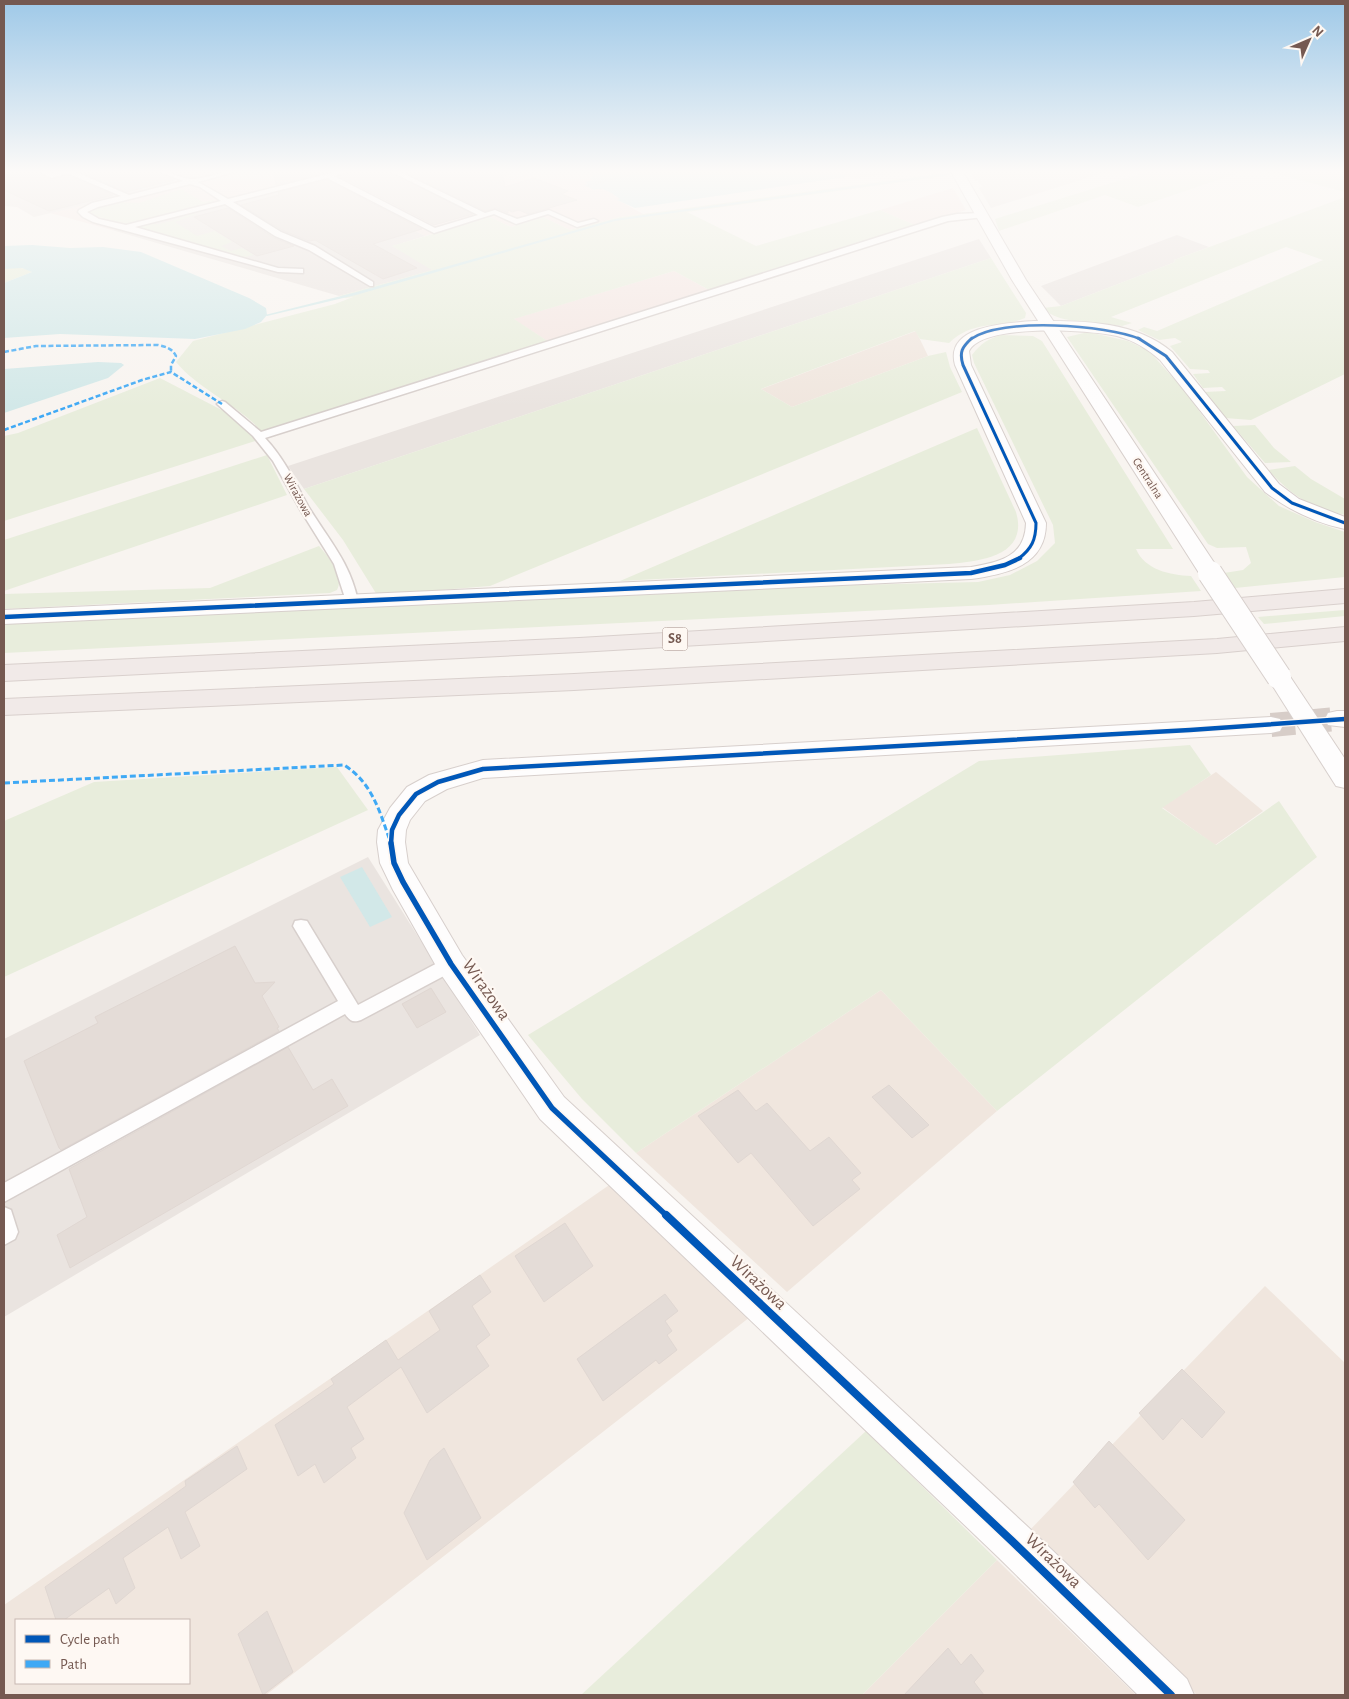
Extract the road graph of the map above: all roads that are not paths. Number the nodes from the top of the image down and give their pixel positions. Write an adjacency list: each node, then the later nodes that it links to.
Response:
1 (205, 249): 5 (lane)
2 (314, 249): 6 (lane)
3 (850, 249): 9 (lane)
4 (1002, 249): 7 (street, Centralna)
5 (300, 271)
6 (370, 284)
7 (1048, 326): 10 (street); 12 (street); 18 (street, Centralna, bridge)
8 (222, 404): 9 (lane, Wirażowa)
9 (260, 436): 12 (lane, Wirażowa)
10 (1345, 523)
11 (1345, 596): 15 (highway, S8)
12 (352, 601): 13 (street)
13 (4, 617)
14 (1345, 634): 16 (highway)
15 (4, 673)
16 (4, 707)
17 (1271, 725): 20 (street, Wirażowa)
18 (1345, 779)
19 (301, 926): 21 (lane)
20 (451, 964): 21 (lane); 25 (street, Wirażowa)
21 (348, 1004): 22 (lane)
22 (4, 1193)
23 (4, 1217): 24 (lane)
24 (4, 1235)
25 (1171, 1695)

